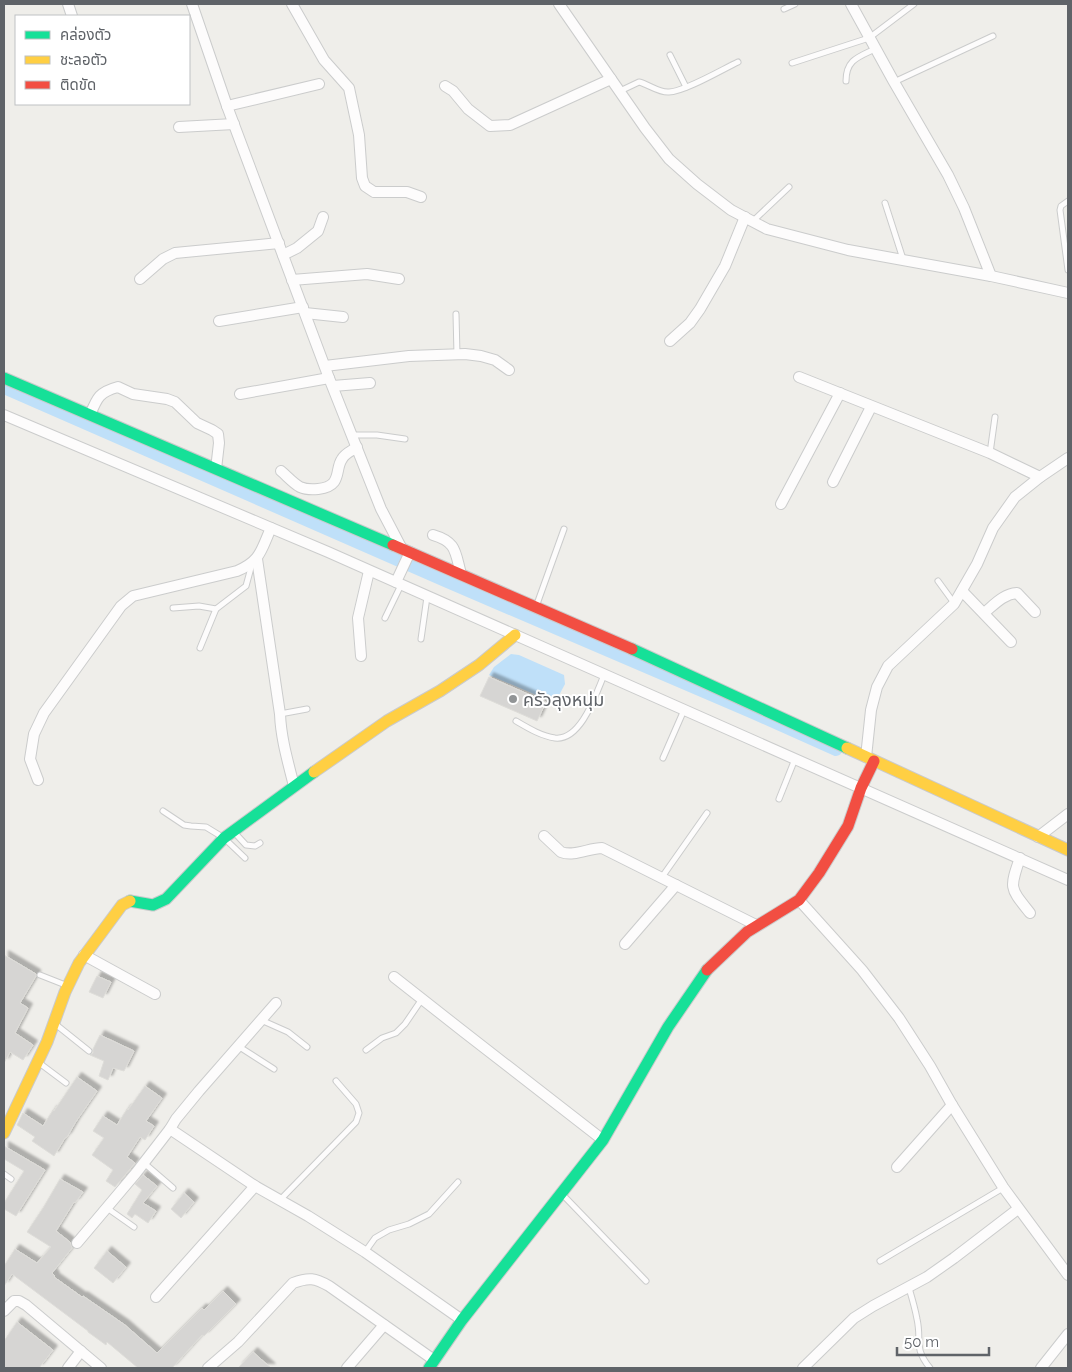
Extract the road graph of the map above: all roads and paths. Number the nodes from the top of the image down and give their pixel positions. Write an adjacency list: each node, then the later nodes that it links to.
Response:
1 (192, 4): 21 (street)
2 (292, 4): 25 (street)
3 (558, 4): 14 (street)
4 (795, 4): 7 (lane)
5 (851, 4): 9 (street)
6 (914, 4): 9 (lane)
7 (784, 9)
8 (993, 36): 16 (lane)
9 (869, 38): 10 (street); 13 (lane)
10 (875, 49): 15 (lane); 16 (street)
11 (670, 55): 19 (lane)
12 (738, 62): 19 (lane)
13 (792, 63)
14 (611, 79): 18 (street); 20 (street)
15 (846, 81)
16 (894, 82): 34 (street)
17 (318, 84): 21 (street)
18 (445, 86)
19 (686, 88): 20 (lane)
20 (619, 91): 29 (street)
21 (227, 106): 22 (street)
22 (234, 124): 23 (street); 30 (street)
23 (179, 128)
24 (790, 187): 29 (lane)
25 (421, 197)
26 (1068, 201): 33 (lane)
27 (885, 203): 32 (lane)
28 (323, 217): 31 (street)
29 (749, 219): 32 (street); 43 (street)
30 (279, 243): 31 (street); 35 (street)
31 (283, 255): 37 (street)
32 (903, 260): 34 (street)
33 (1068, 270)
34 (992, 276): 38 (street)
35 (140, 279)
36 (399, 279): 37 (street)
37 (292, 280): 39 (street)
38 (1068, 294)
39 (304, 310): 41 (street); 42 (street); 45 (street)
40 (456, 314): 44 (lane)
41 (343, 317)
42 (219, 321)
43 (670, 341)
44 (457, 354): 45 (street); 46 (street)
45 (325, 366): 49 (street)
46 (509, 370)
47 (799, 377): 52 (street)
48 (4, 378): 55 (street)
49 (331, 382): 50 (street); 51 (street); 57 (street)
50 (370, 383)
51 (240, 394)
52 (840, 394): 53 (street); 66 (street)
53 (872, 407): 60 (street); 65 (street)
54 (4, 415): 67 (street)
55 (90, 415): 62 (street); 62 (street)
56 (995, 417): 60 (lane)
57 (353, 435): 58 (lane); 59 (street)
58 (405, 439)
59 (358, 447): 63 (street); 70 (street)
60 (990, 453): 64 (street)
61 (1068, 458): 64 (street)
62 (216, 469): 70 (street)
63 (281, 471)
64 (1040, 477): 76 (street)
65 (833, 482)
66 (781, 504)
67 (271, 528): 71 (street); 72 (street)
68 (564, 530): 79 (lane)
69 (433, 535): 73 (street)
70 (406, 554): 73 (street); 74 (street)
71 (254, 561): 81 (lane); 93 (street); 98 (street)
72 (369, 571): 74 (street); 89 (street)
73 (461, 574): 79 (street)
74 (399, 581): 77 (street); 84 (lane)
75 (938, 581): 78 (lane)
76 (962, 591): 78 (street); 83 (street)
77 (427, 596): 85 (street); 86 (lane)
78 (954, 604): 97 (street)
79 (536, 606): 97 (street)
80 (173, 608): 81 (lane)
81 (216, 608): 88 (lane)
82 (1035, 612): 83 (street)
83 (984, 614): 87 (street)
84 (386, 618)
85 (515, 635): 90 (street); 100 (street)
86 (421, 639)
87 (1011, 642)
88 (200, 648)
89 (361, 656)
90 (604, 675): 92 (street); 94 (lane)
91 (307, 709): 93 (lane)
92 (684, 710): 95 (lane); 96 (street)
93 (280, 714): 100 (street)
94 (516, 721)
95 (663, 758)
96 (795, 759): 99 (street); 101 (lane)
97 (870, 761): 99 (street); 107 (street)
98 (38, 780)
99 (862, 785): 111 (street); 115 (street)
100 (294, 786): 105 (street)
101 (779, 799)
102 (163, 811): 105 (lane)
103 (707, 813): 112 (lane)
104 (1068, 814): 107 (street)
105 (228, 834): 108 (lane); 110 (lane); 119 (street)
106 (544, 836): 112 (street)
107 (1038, 837): 109 (street)
108 (260, 843)
109 (1068, 850)
110 (244, 858)
111 (1020, 858): 113 (street); 116 (street)
112 (662, 877): 114 (street)
113 (1068, 880)
114 (676, 885): 117 (street); 118 (street)
115 (799, 900): 117 (street); 136 (street)
116 (1030, 913)
117 (756, 925): 139 (street)
118 (625, 944)
119 (84, 955): 122 (street); 123 (street)
120 (40, 975): 122 (lane)
121 (394, 977): 124 (street)
122 (68, 986): 127 (street)
123 (155, 994)
124 (422, 999): 130 (lane); 139 (street)
125 (276, 1003): 126 (street)
126 (261, 1020): 128 (street); 129 (lane)
127 (54, 1023): 131 (lane); 132 (street)
128 (238, 1046): 133 (lane); 137 (street)
129 (307, 1047)
130 (366, 1050)
131 (89, 1051)
132 (38, 1062): 135 (lane); 138 (street)
133 (274, 1069)
134 (336, 1080): 149 (lane)
135 (66, 1083)
136 (952, 1105): 141 (street); 147 (street)
137 (170, 1129): 140 (street); 145 (street)
138 (4, 1133)
139 (604, 1140): 148 (street)
140 (144, 1163): 146 (lane); 150 (street)
141 (897, 1167)
142 (4, 1174): 143 (lane)
143 (11, 1180)
144 (458, 1182): 154 (lane)
145 (255, 1186): 149 (street); 159 (street)
146 (173, 1188)
147 (1003, 1188): 151 (street); 155 (lane)
148 (561, 1193): 157 (lane); 161 (street)
149 (280, 1200): 154 (street)
150 (107, 1208): 152 (lane); 153 (street)
151 (1018, 1209): 156 (street); 158 (street)
152 (134, 1227)
153 (77, 1243)
154 (365, 1252): 161 (street)
155 (880, 1261)
156 (1068, 1276)
157 (646, 1281)
158 (908, 1287): 170 (street); 171 (lane)
159 (156, 1297)
160 (4, 1311): 164 (street)
161 (462, 1320): 165 (street)
162 (384, 1325): 165 (street); 168 (street); 169 (street)
163 (1068, 1334): 172 (street)
164 (81, 1351): 166 (street); 167 (street)
165 (432, 1364)
166 (68, 1368)
167 (101, 1368)
168 (208, 1368)
169 (347, 1368)
170 (804, 1368)
171 (930, 1368)
172 (1041, 1368)

